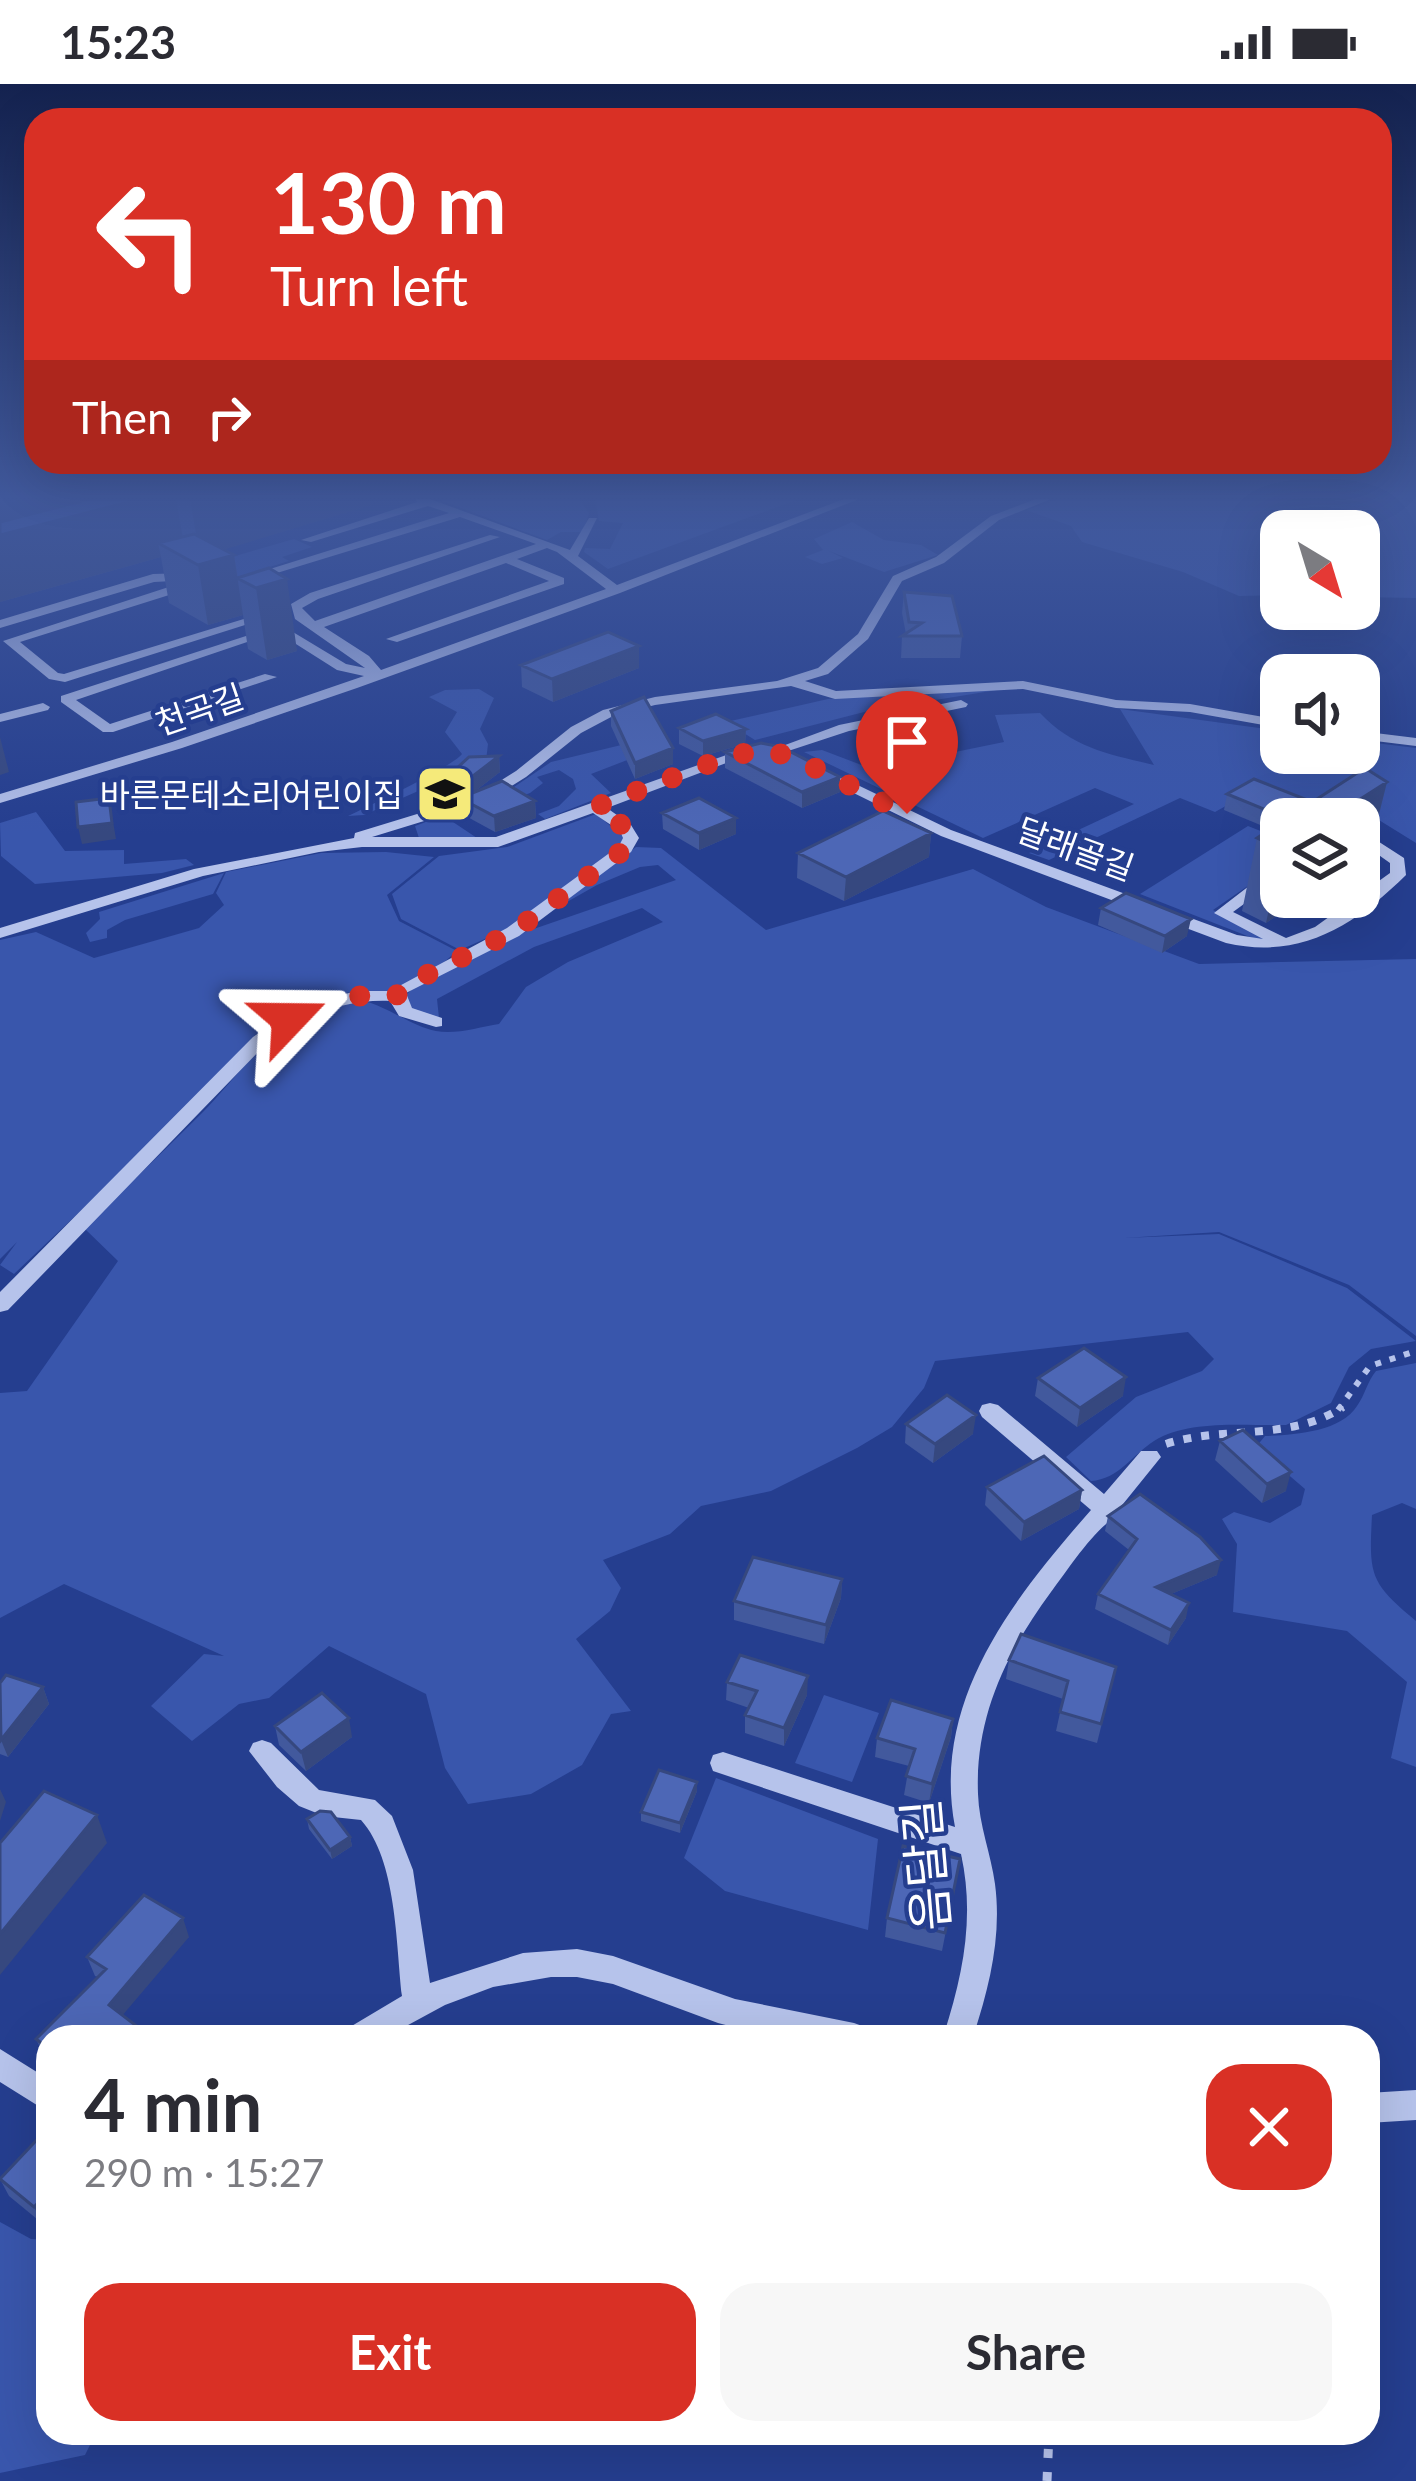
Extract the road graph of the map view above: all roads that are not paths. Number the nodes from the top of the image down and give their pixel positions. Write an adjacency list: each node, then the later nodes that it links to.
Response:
1 (45, 611): 10 (street)
2 (102, 611): 15 (street)
3 (252, 611): 9 (street)
4 (296, 611): 11 (street)
5 (357, 611): 11 (street)
6 (472, 611): 13 (street)
7 (558, 611): 16 (street, 천곡길)
8 (879, 611): 18 (street)
9 (264, 617): 12 (street); 15 (street)
10 (0, 624)
11 (314, 626): 16 (street)
12 (281, 629): 16 (street); 17 (street)
13 (392, 639)
14 (136, 643): 15 (street)
15 (46, 670)
16 (379, 675): 26 (street, 천곡길)
17 (270, 677)
18 (794, 682): 22 (street); 28 (street)
19 (962, 704): 25 (street)
20 (43, 707): 21 (street)
21 (0, 718)
22 (1260, 721)
23 (1380, 738): 24 (street)
24 (1416, 742)
25 (776, 751): 27 (street); 34 (street, 달래골길)
26 (0, 799)
27 (595, 807): 28 (street); 35 (street)
28 (319, 847): 33 (street)
29 (1380, 849): 31 (street)
30 (1260, 885): 34 (street)
31 (1380, 885)
32 (1332, 918): 34 (street)
33 (0, 933)
34 (1291, 946)
35 (396, 996): 36 (street); 37 (street)
36 (436, 1022)
37 (0, 1305)
38 (990, 1411): 40 (street)
39 (1149, 1457): 40 (street, 음달길)
40 (1108, 1511): 43 (street, 음달길)
41 (262, 1750): 44 (street)
42 (723, 1763): 43 (street)
43 (973, 1845): 47 (street, 음달길)
44 (417, 2000): 45 (street); 46 (street)
45 (379, 2025)
46 (794, 2025)
47 (961, 2025)
48 (0, 2064): 49 (street)
49 (36, 2089)
50 (1416, 2105): 51 (street)
51 (1380, 2107)

